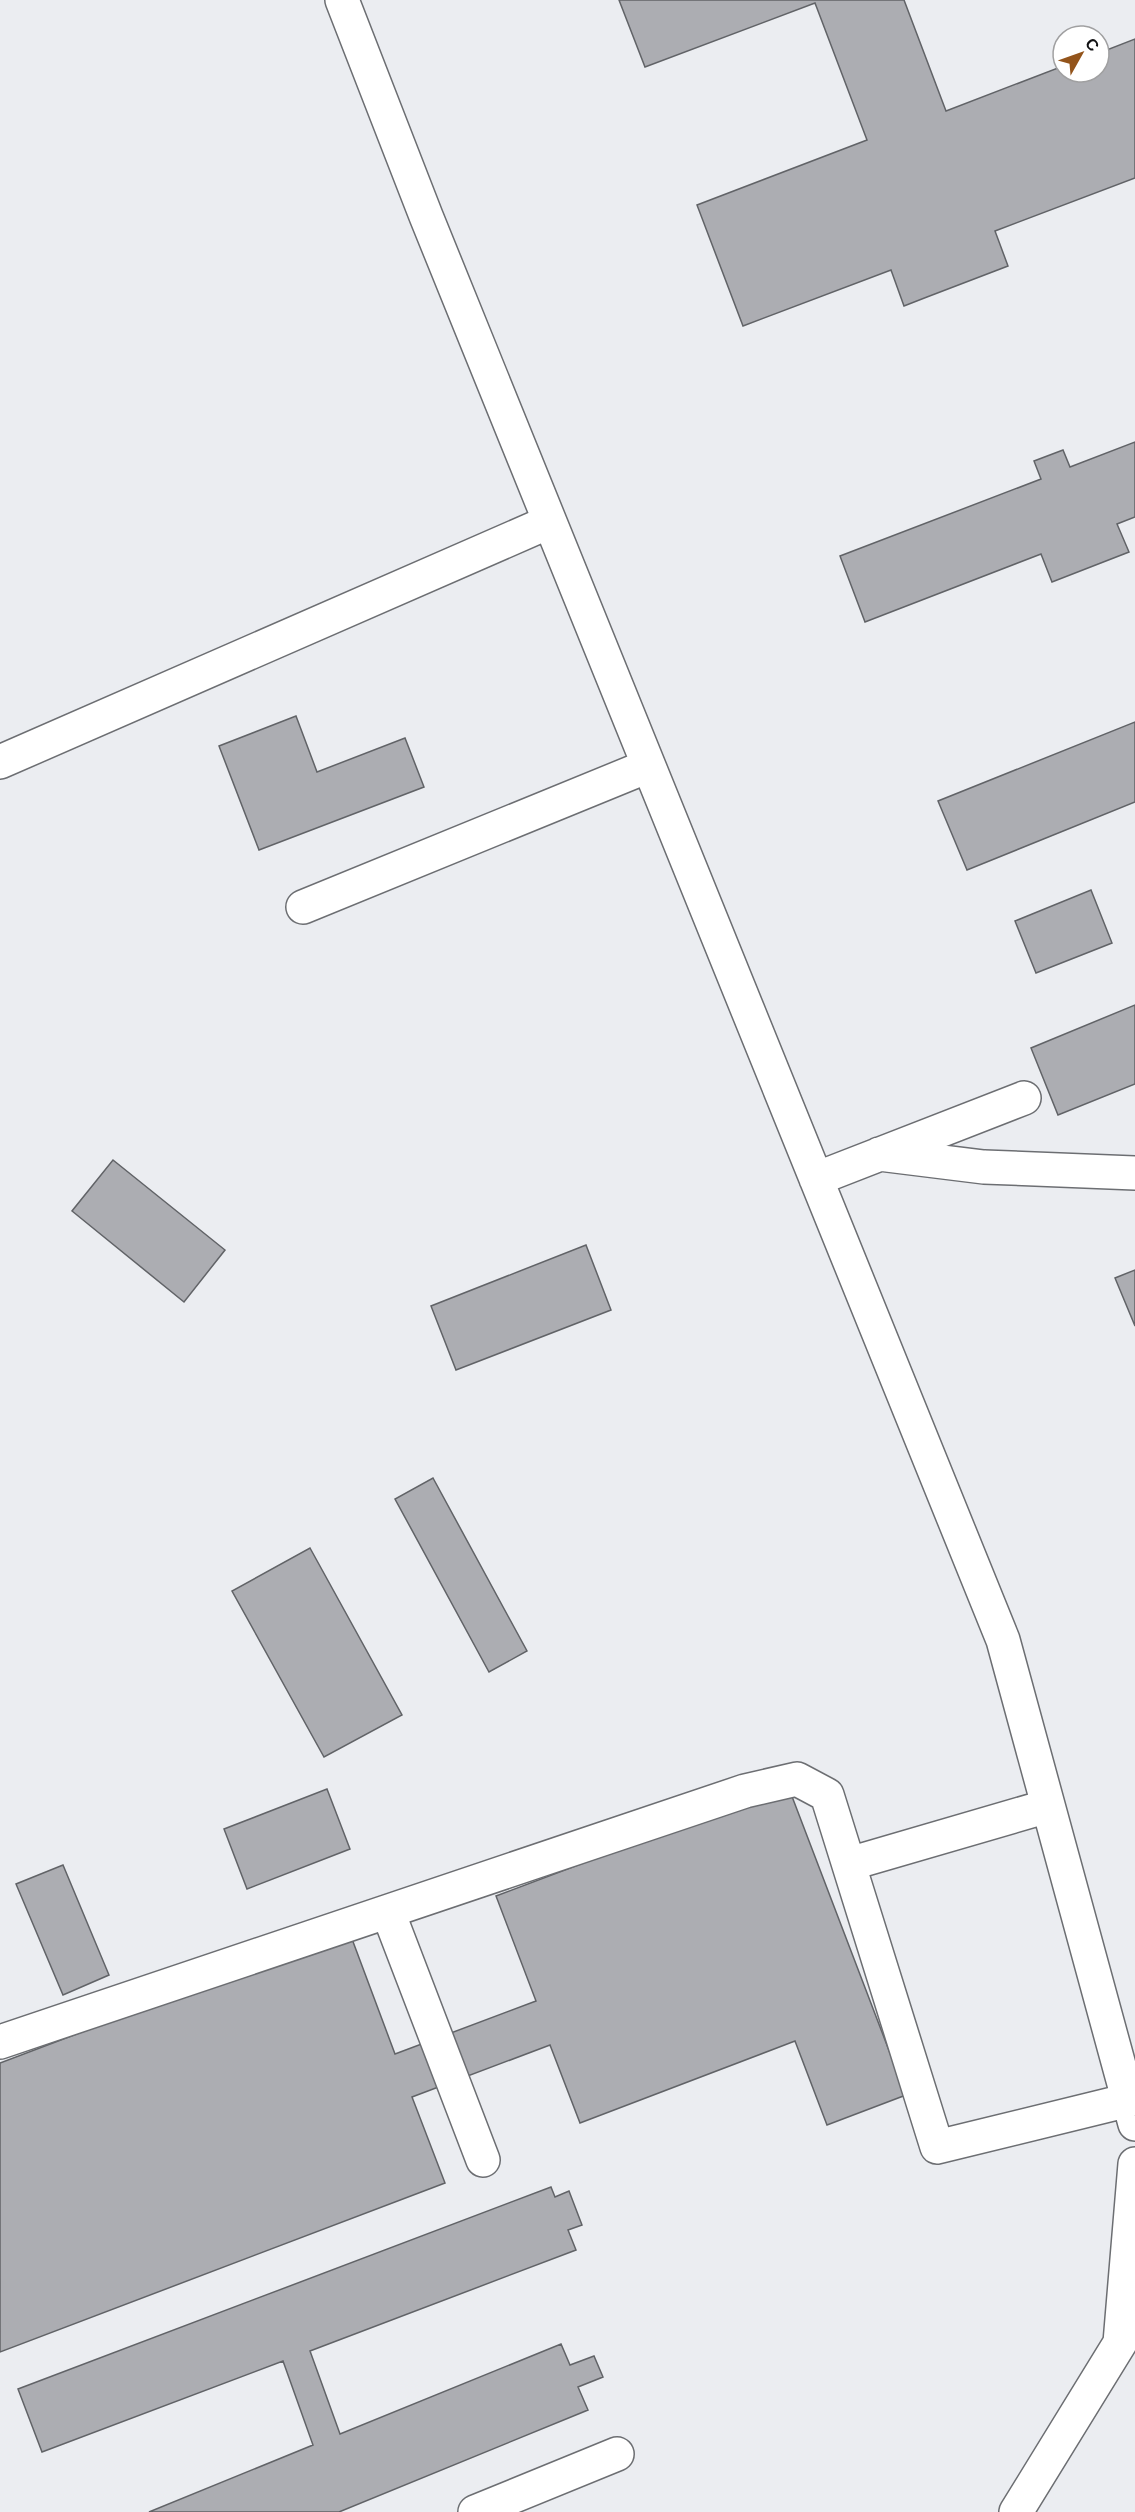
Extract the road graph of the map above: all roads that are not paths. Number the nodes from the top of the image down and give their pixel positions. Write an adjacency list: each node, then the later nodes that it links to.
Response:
1 (342, 0): 2 (lane)
2 (549, 522): 3 (lane); 4 (lane)
3 (0, 762)
4 (648, 766): 5 (lane); 9 (lane)
5 (303, 907)
6 (1024, 1098): 7 (lane)
7 (879, 1154): 8 (lane); 9 (lane)
8 (1135, 1173)
9 (816, 1179): 10 (lane)
10 (1048, 1806): 11 (lane); 14 (lane)
11 (849, 1864): 12 (lane); 14 (lane)
12 (388, 1911): 13 (lane); 15 (lane)
13 (0, 2042)
14 (1132, 2112)
15 (483, 2160)
16 (1135, 2164): 19 (lane)
17 (617, 2454): 18 (lane)
18 (475, 2512)
19 (1016, 2512)

